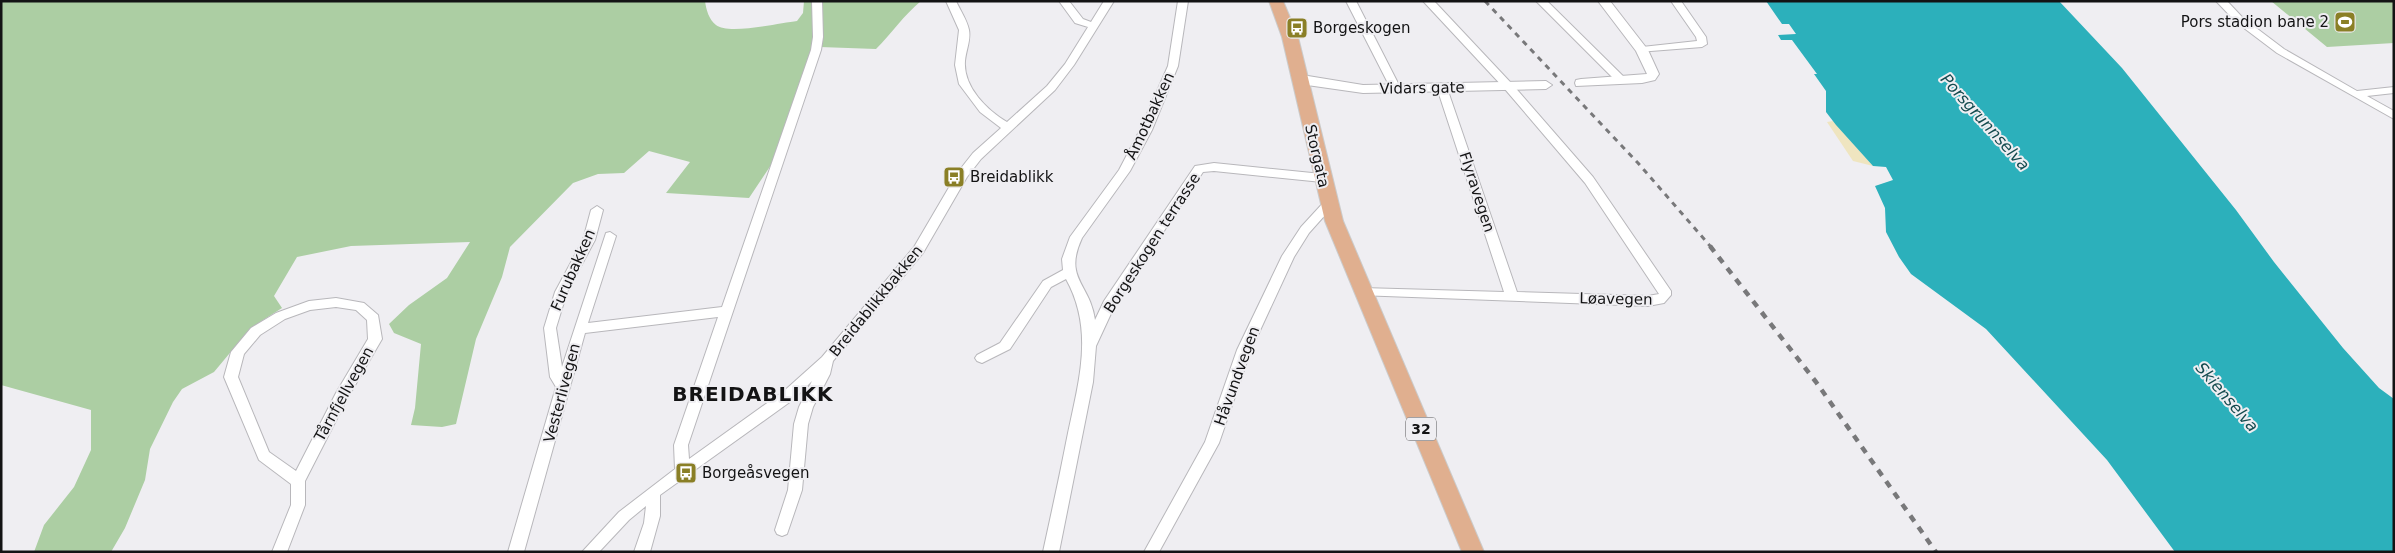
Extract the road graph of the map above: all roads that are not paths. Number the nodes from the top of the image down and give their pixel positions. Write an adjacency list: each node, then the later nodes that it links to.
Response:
1 (817, 1): 33 (street)
2 (951, 1): 25 (street)
3 (1064, 1): 13 (street)
4 (1109, 1): 13 (street, Breidablikkbakken)
5 (1183, 1): 30 (street, Åmotbakken)
6 (1276, 1): 15 (main road, Storgata / 32)
7 (1351, 1): 21 (street)
8 (1428, 1): 19 (street)
9 (1541, 1): 16 (street)
10 (1604, 1): 14 (street)
11 (1676, 1): 14 (street)
12 (2221, 1): 23 (street)
13 (1094, 26): 25 (street, Breidablikkbakken)
14 (1642, 50): 16 (street)
15 (1300, 80): 21 (street, Vidars gate); 26 (main road, Storgata / 32)
16 (1621, 80): 17 (street)
17 (1581, 83)
18 (1546, 85): 19 (street, Vidars gate)
19 (1508, 86): 20 (street, Vidars gate); 31 (street, Løavegen)
20 (1442, 88): 21 (street, Vidars gate); 31 (street, Flyravegen)
21 (1396, 89)
22 (2394, 90): 23 (street)
23 (2356, 94): 24 (street)
24 (2394, 116)
25 (1008, 128): 37 (street, Breidablikkbakken)
26 (1322, 178): 27 (main road, Storgata / 32); 35 (street, Borgeskogen terrasse)
27 (1328, 205): 32 (main road, Storgata / 32); 48 (street, Håvundvegen)
28 (597, 210): 38 (street, Furubakken)
29 (610, 236): 34 (street, Vesterlivegen)
30 (1068, 272): 35 (street); 36 (street)
31 (1512, 296): 32 (street, Løavegen)
32 (1366, 300): 49 (main road, 32)
33 (727, 311): 34 (street); 39 (street)
34 (580, 329): 38 (street, Vesterlivegen)
35 (1090, 346): 47 (street)
36 (982, 358)
37 (827, 360): 39 (street, Breidablikkbakken); 42 (street)
38 (564, 388): 44 (street, Vesterlivegen)
39 (682, 470): 41 (street, Breidablikkbakken)
40 (298, 481): 40 (street, Tårnfjellvegen); 43 (street, Tårnfjellvegen)
41 (652, 493): 45 (street, Breidablikkbakken); 46 (street)
42 (782, 530)
43 (279, 552)
44 (516, 552)
45 (589, 552)
46 (642, 552)
47 (1051, 552)
48 (1150, 552)
49 (1473, 552)

